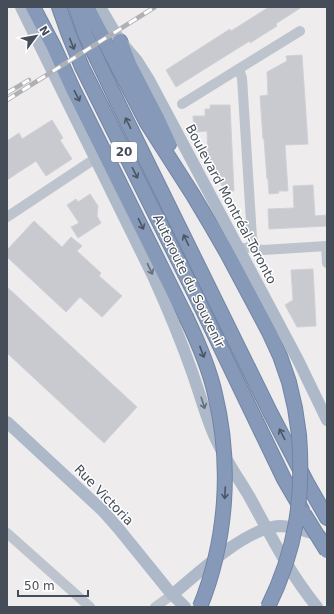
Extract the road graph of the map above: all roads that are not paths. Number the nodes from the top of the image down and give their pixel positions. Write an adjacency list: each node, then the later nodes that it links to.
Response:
1 (22, 7): 13 (main road)
2 (33, 7): 10 (highway)
3 (42, 7): 10 (highway)
4 (59, 7): 26 (highway, Autoroute du Souvenir / 20, one-way to 26, bridge)
5 (76, 7): 22 (highway, Autoroute du Souvenir / 20, one-way to 5)
6 (87, 7): 14 (highway)
7 (100, 7): 9 (main road, Boulevard Montréal-Toronto)
8 (300, 32): 11 (street)
9 (120, 41): 14 (highway); 18 (main road, Boulevard Montréal-Toronto)
10 (54, 47): 31 (highway, one-way to 31, bridge)
11 (239, 69): 12 (street); 16 (street)
12 (182, 104)
13 (96, 159): 15 (street); 23 (main road, one-way to 23)
14 (193, 195): 32 (highway, bridge)
15 (7, 217)
16 (255, 246): 17 (street); 18 (street)
17 (326, 246): 19 (street)
18 (238, 248): 20 (main road, Boulevard Montréal-Toronto)
19 (327, 263)
20 (327, 420)
21 (7, 422): 27 (main road, Rue Victoria)
22 (327, 518)
23 (266, 528): 25 (main road); 27 (main road); 33 (main road)
24 (7, 533): 28 (street)
25 (327, 538)
26 (327, 551)
27 (172, 595): 29 (street); 30 (main road, Rue Victoria)
28 (90, 607)
29 (155, 607)
30 (185, 607)
31 (200, 607)
32 (268, 607)
33 (317, 607)

